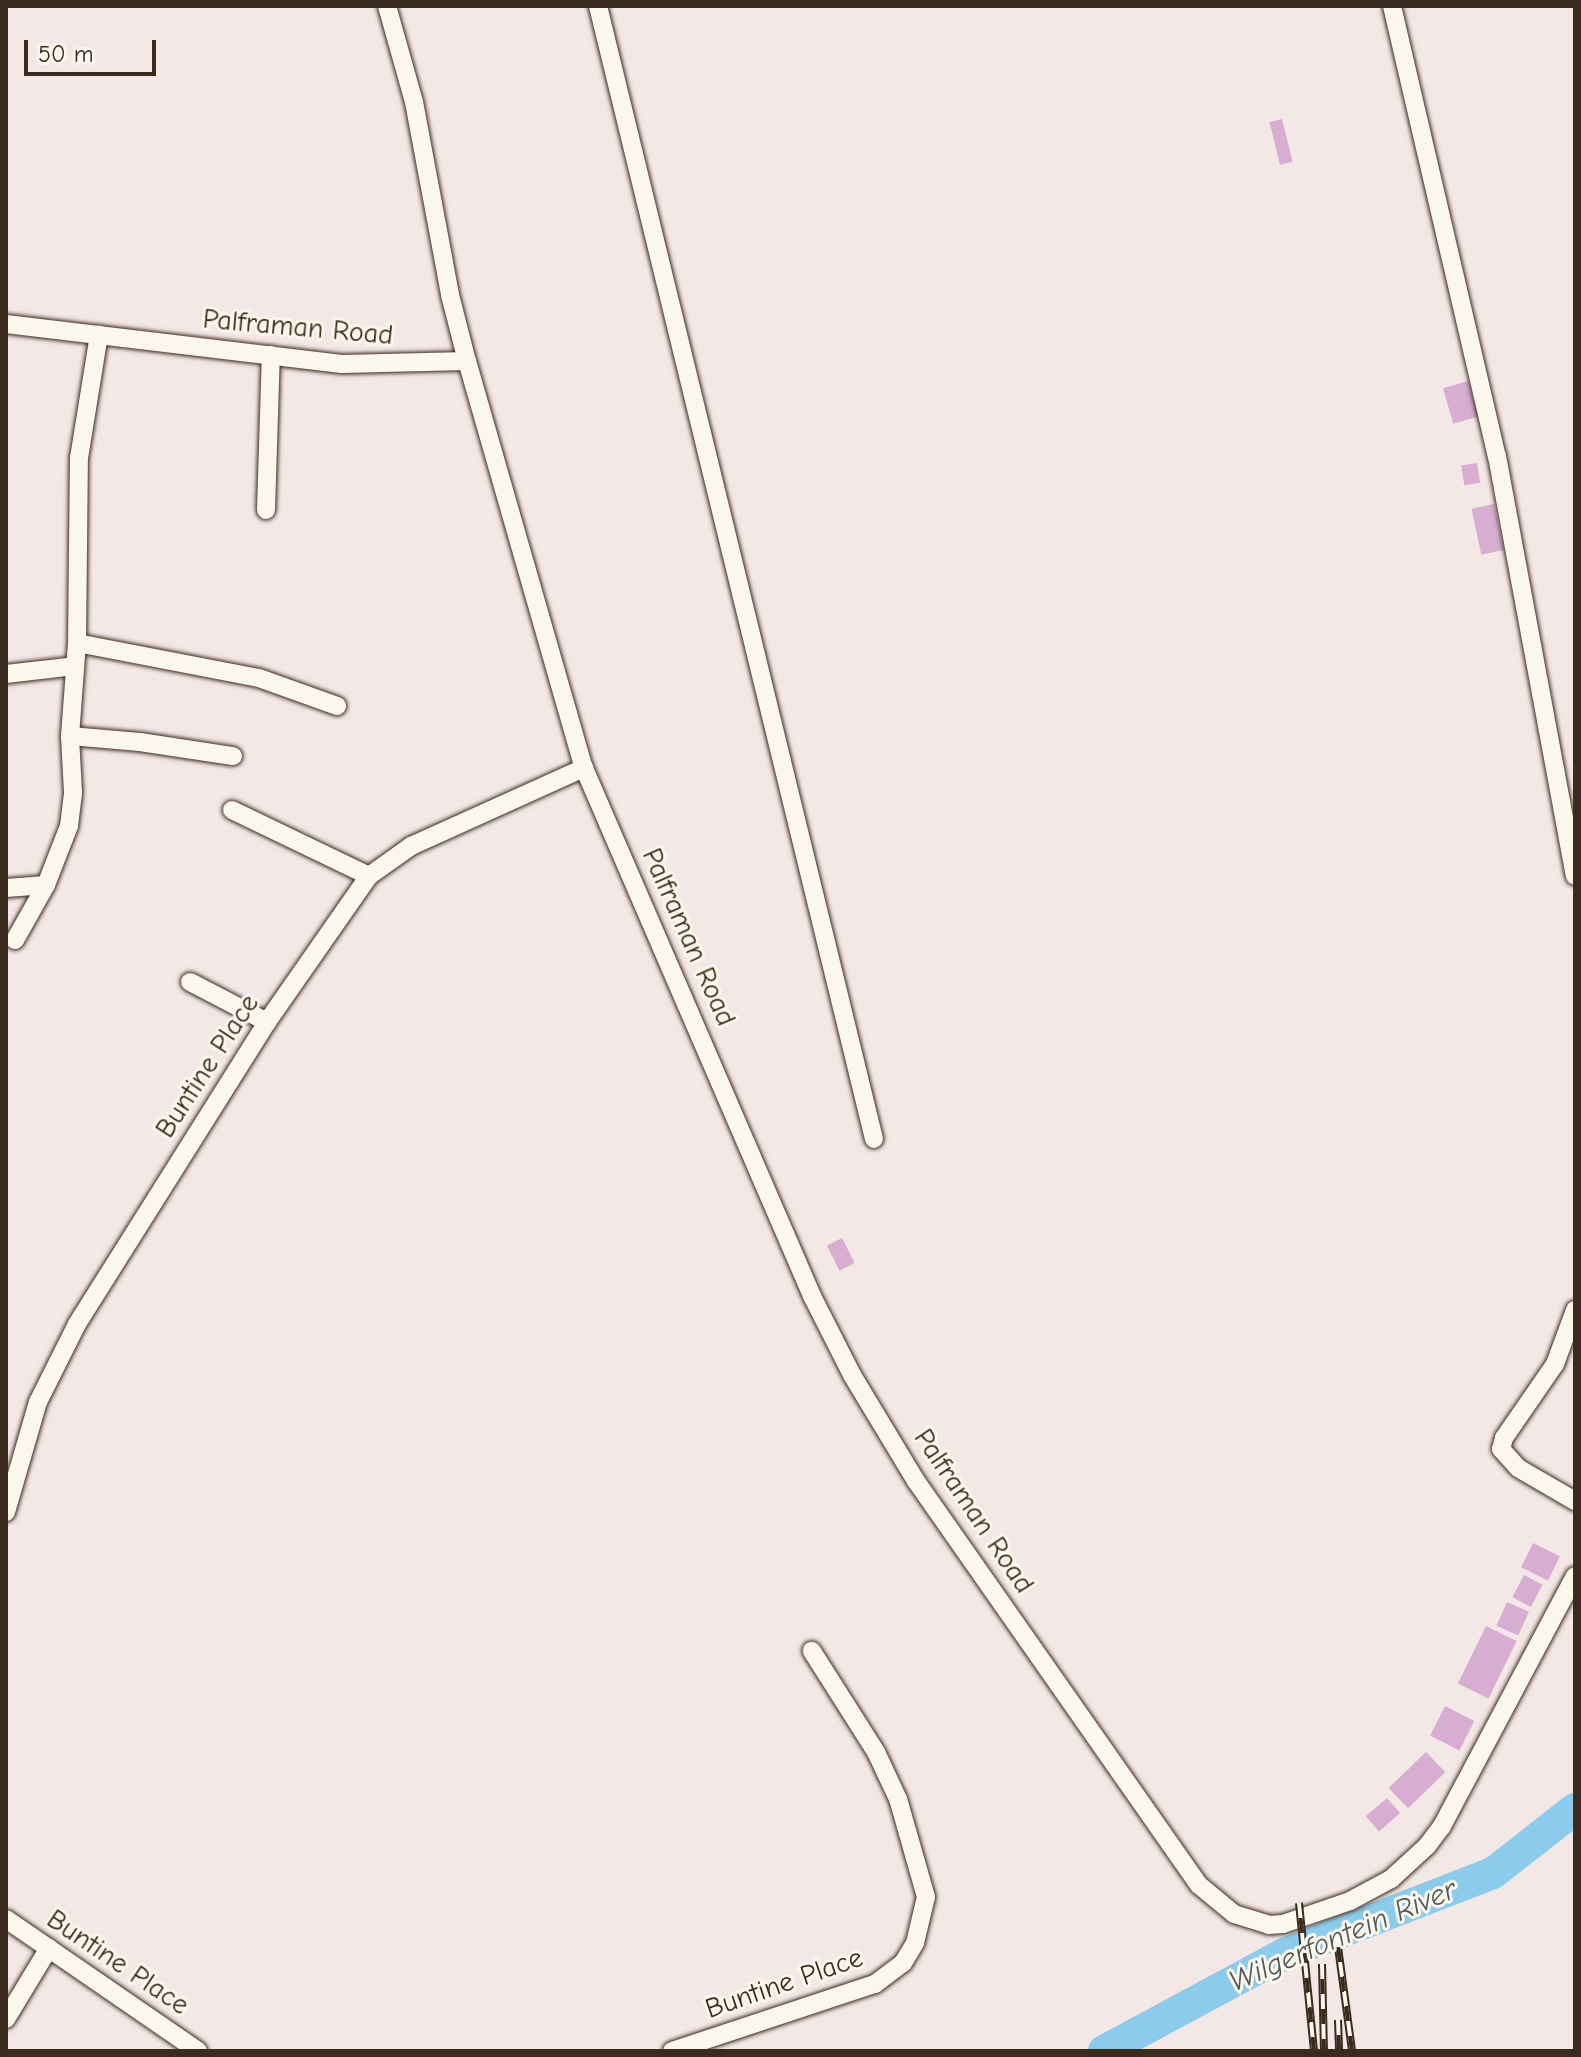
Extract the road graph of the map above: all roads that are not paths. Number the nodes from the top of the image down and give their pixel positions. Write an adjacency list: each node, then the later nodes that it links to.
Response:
1 (387, 6): 7 (street)
2 (598, 6): 24 (street)
3 (1392, 6): 18 (street)
4 (6, 324): 5 (street, Palframan Road)
5 (99, 335): 6 (street, Palframan Road); 9 (street)
6 (271, 355): 7 (street, Palframan Road); 8 (street)
7 (467, 361): 15 (street, Palframan Road)
8 (266, 510)
9 (77, 643): 10 (street); 12 (street)
10 (75, 666): 11 (street); 13 (street)
11 (6, 674)
12 (337, 706)
13 (70, 736): 14 (street); 19 (street)
14 (233, 756)
15 (584, 768): 17 (street, Buntine Place); 28 (street, Palframan Road)
16 (232, 810): 17 (street)
17 (369, 876): 23 (street, Buntine Place)
18 (1575, 876)
19 (46, 885): 20 (street); 21 (street)
20 (6, 888)
21 (15, 940)
22 (190, 982): 23 (street)
23 (267, 1022): 27 (street, Buntine Place)
24 (874, 1139)
25 (1575, 1310): 26 (street)
26 (1575, 1501)
27 (6, 1512)
28 (1575, 1576)
29 (812, 1651): 34 (street, Buntine Place)
30 (10, 1926): 31 (street, Buntine Place)
31 (49, 1948): 32 (street); 33 (street, Buntine Place)
32 (6, 2019)
33 (198, 2051)
34 (672, 2051)

